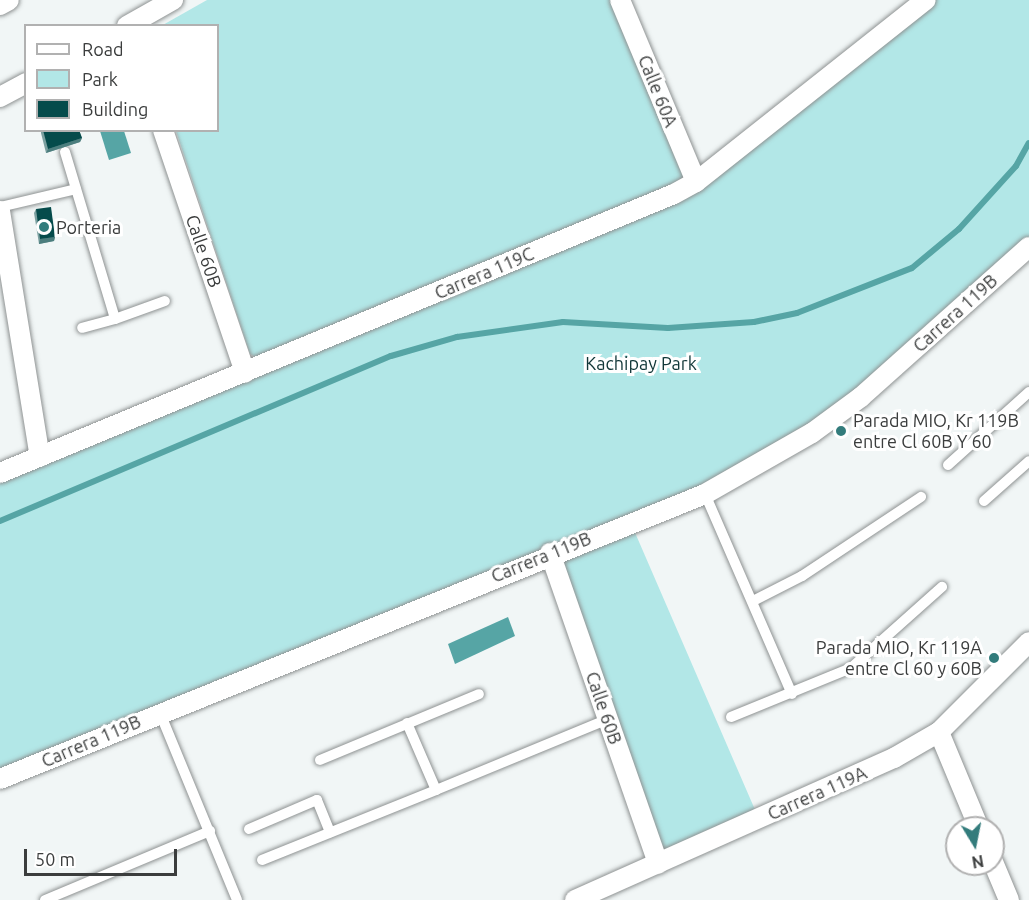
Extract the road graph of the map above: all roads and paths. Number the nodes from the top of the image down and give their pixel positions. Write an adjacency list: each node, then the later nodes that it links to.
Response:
1 (9, 0): 5 (street)
2 (173, 0): 6 (street)
3 (620, 0): 11 (street, Calle 60A)
4 (926, 0): 11 (street, Carrera 119C)
5 (0, 5)
6 (131, 24)
7 (24, 84): 8 (street)
8 (0, 97)
9 (164, 132): 18 (street, Calle 60B)
10 (64, 152): 12 (lane)
11 (696, 182): 18 (street, Carrera 119C)
12 (76, 189): 13 (lane); 16 (lane)
13 (0, 209): 20 (street)
14 (1029, 248): 24 (street, Carrera 119B)
15 (165, 301): 16 (lane)
16 (116, 319): 17 (lane)
17 (82, 328)
18 (245, 372): 20 (street, Carrera 119C)
19 (1029, 392): 22 (lane)
20 (40, 457): 23 (street, Carrera 119C)
21 (1029, 461): 26 (lane)
22 (948, 465)
23 (0, 473)
24 (705, 494): 27 (street, Carrera 119B); 29 (lane)
25 (921, 497): 29 (lane)
26 (984, 501)
27 (550, 553): 33 (street, Carrera 119B); 35 (street, Calle 60B)
28 (942, 587): 32 (lane)
29 (753, 601): 32 (lane)
30 (1029, 642): 37 (street, Carrera 119A)
31 (478, 694): 36 (lane)
32 (792, 694): 34 (lane)
33 (160, 713): 39 (street, Carrera 119B); 43 (lane)
34 (731, 717)
35 (608, 719): 40 (lane); 46 (street, Calle 60B)
36 (407, 723): 38 (lane); 40 (lane)
37 (939, 732): 41 (street); 46 (street, Carrera 119A)
38 (320, 760)
39 (0, 779)
40 (436, 790): 44 (lane)
41 (974, 816)
42 (249, 829): 44 (lane)
43 (210, 831): 48 (lane); 49 (lane)
44 (330, 833): 45 (lane)
45 (262, 860)
46 (658, 864): 50 (street, Carrera 119A)
47 (999, 876): 51 (street)
48 (45, 900)
49 (237, 900)
50 (575, 900)
51 (1009, 900)

